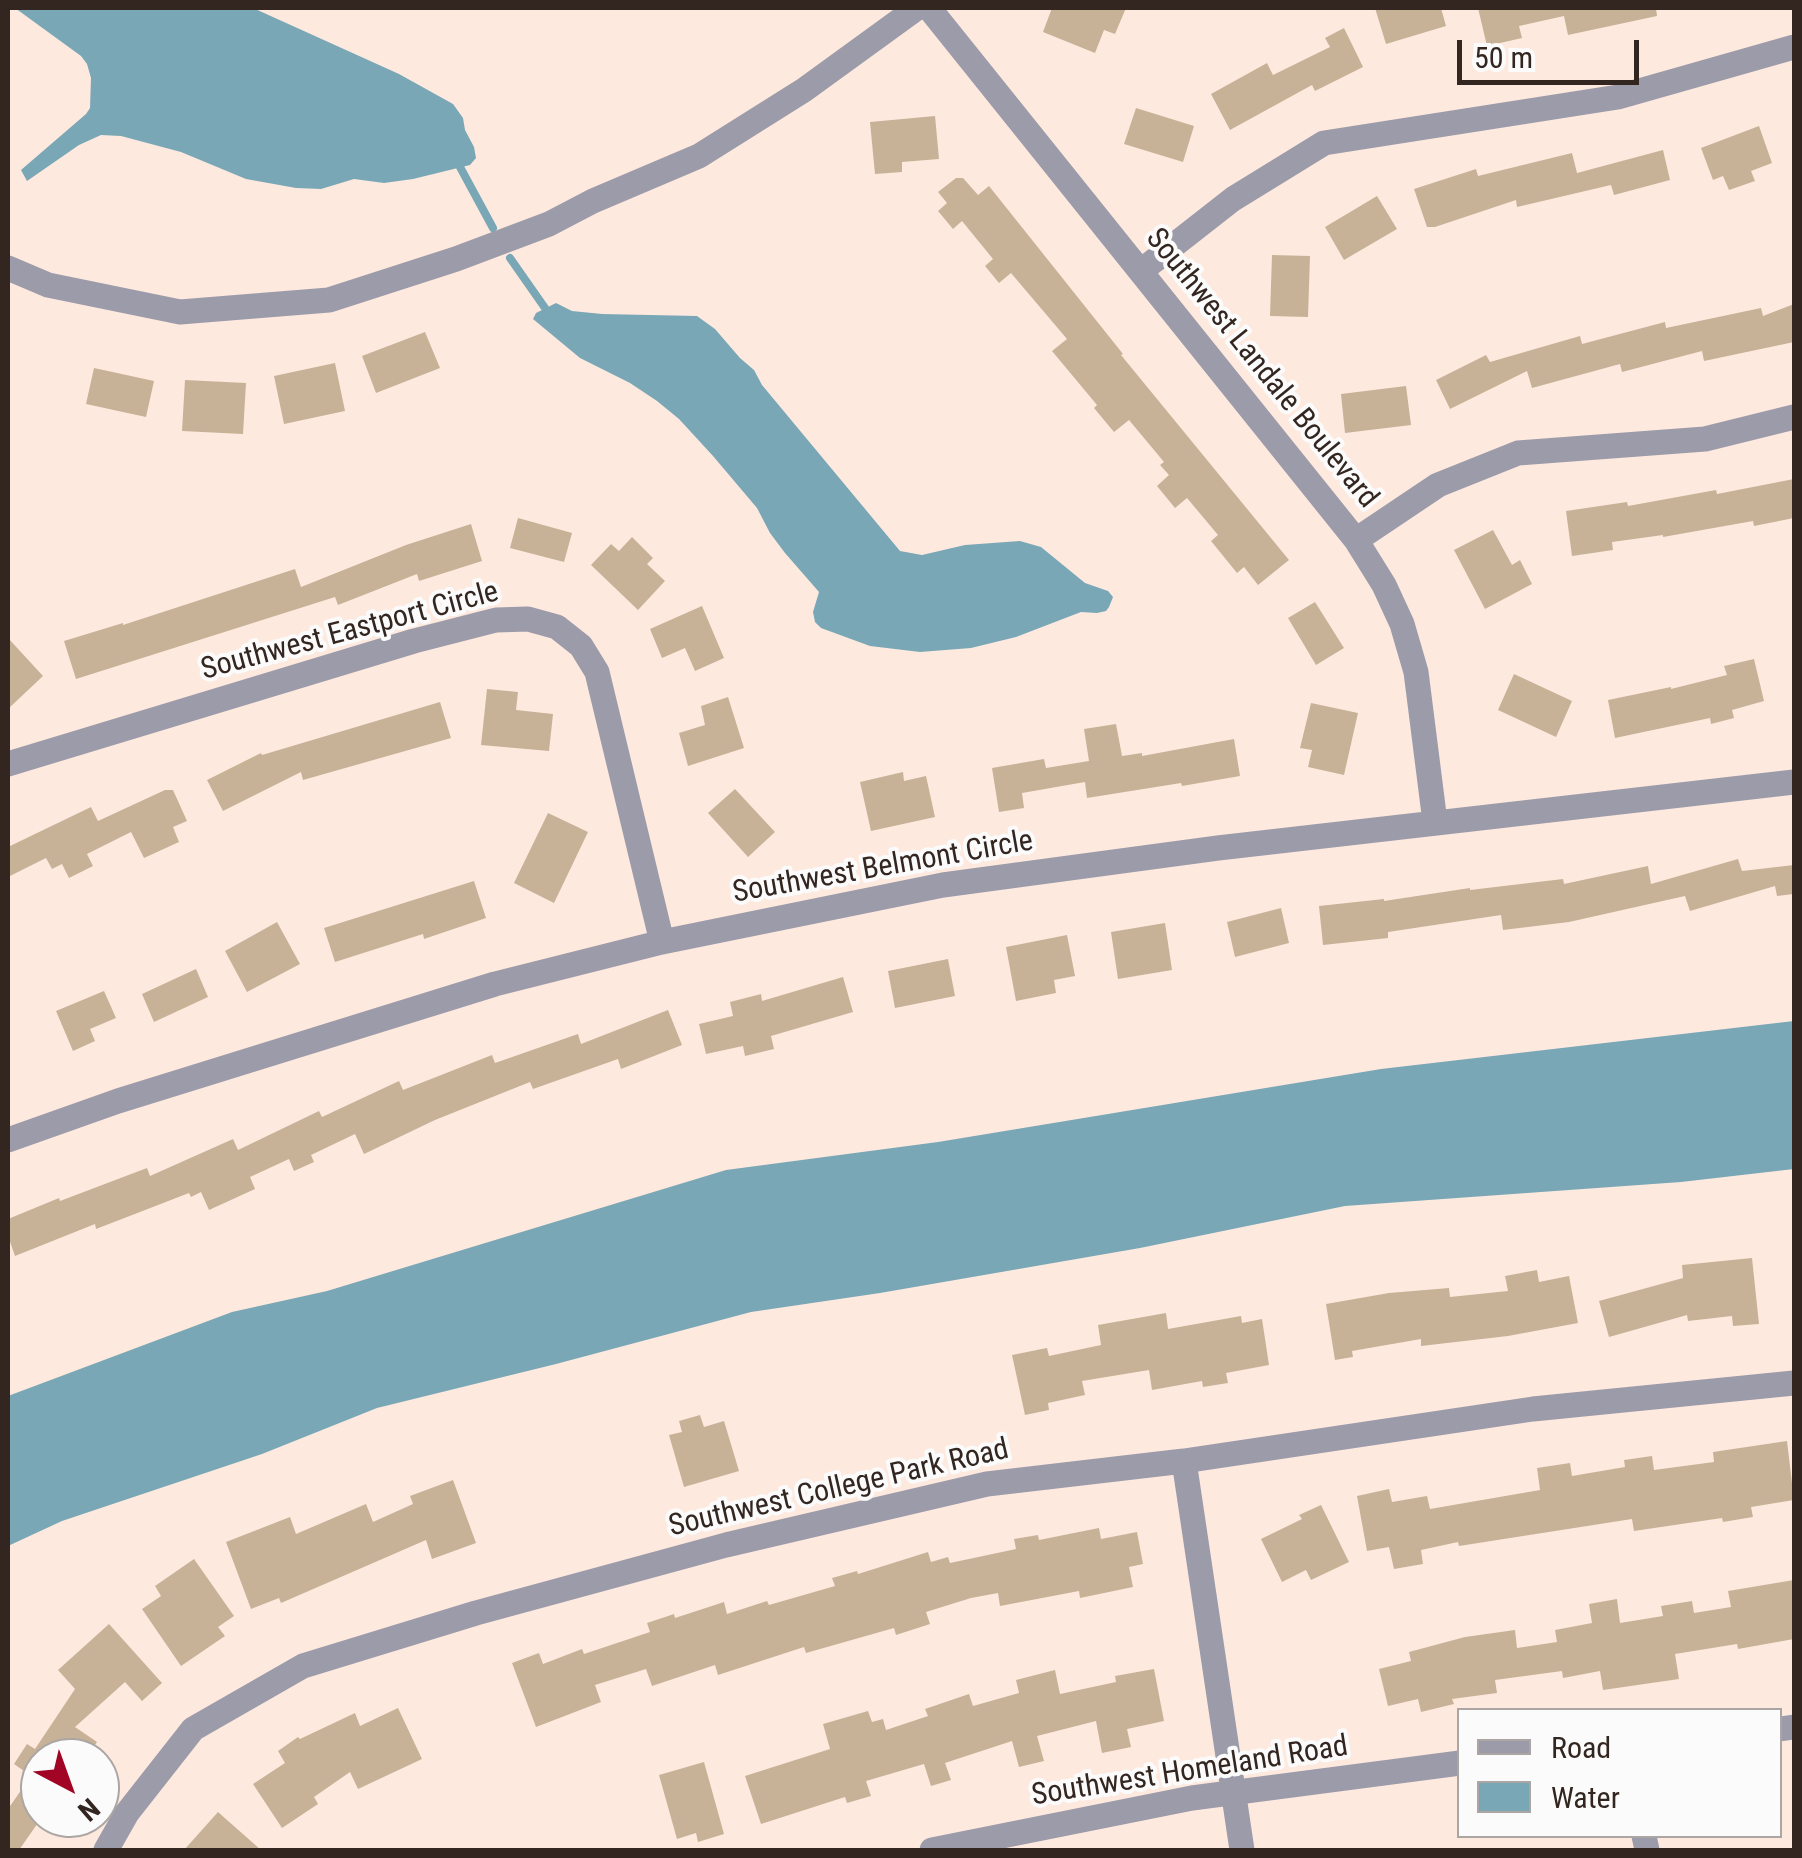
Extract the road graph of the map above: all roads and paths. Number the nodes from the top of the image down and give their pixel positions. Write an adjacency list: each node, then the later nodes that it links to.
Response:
1 (917, 8): 4 (street)
2 (929, 8): 5 (street, Southwest Landale Boulevard)
3 (1794, 47): 5 (street)
4 (8, 268)
5 (1141, 271): 7 (street, Southwest Landale Boulevard)
6 (1794, 416): 7 (street)
7 (1356, 540): 10 (street, Southwest Landale Boulevard)
8 (8, 764): 11 (street, Southwest Eastport Circle)
9 (1794, 782): 10 (street, Southwest Belmont Circle)
10 (1435, 822): 11 (street, Southwest Belmont Circle)
11 (662, 942): 12 (street, Southwest Belmont Circle)
12 (8, 1140)
13 (1794, 1382): 14 (street, Southwest College Park Road)
14 (1184, 1461): 16 (street); 17 (street, Southwest College Park Road)
15 (1457, 1762): 16 (street, Southwest Homeland Road)
16 (1235, 1793): 18 (street, Southwest Homeland Road); 19 (street)
17 (106, 1850)
18 (932, 1850)
19 (1242, 1850)

